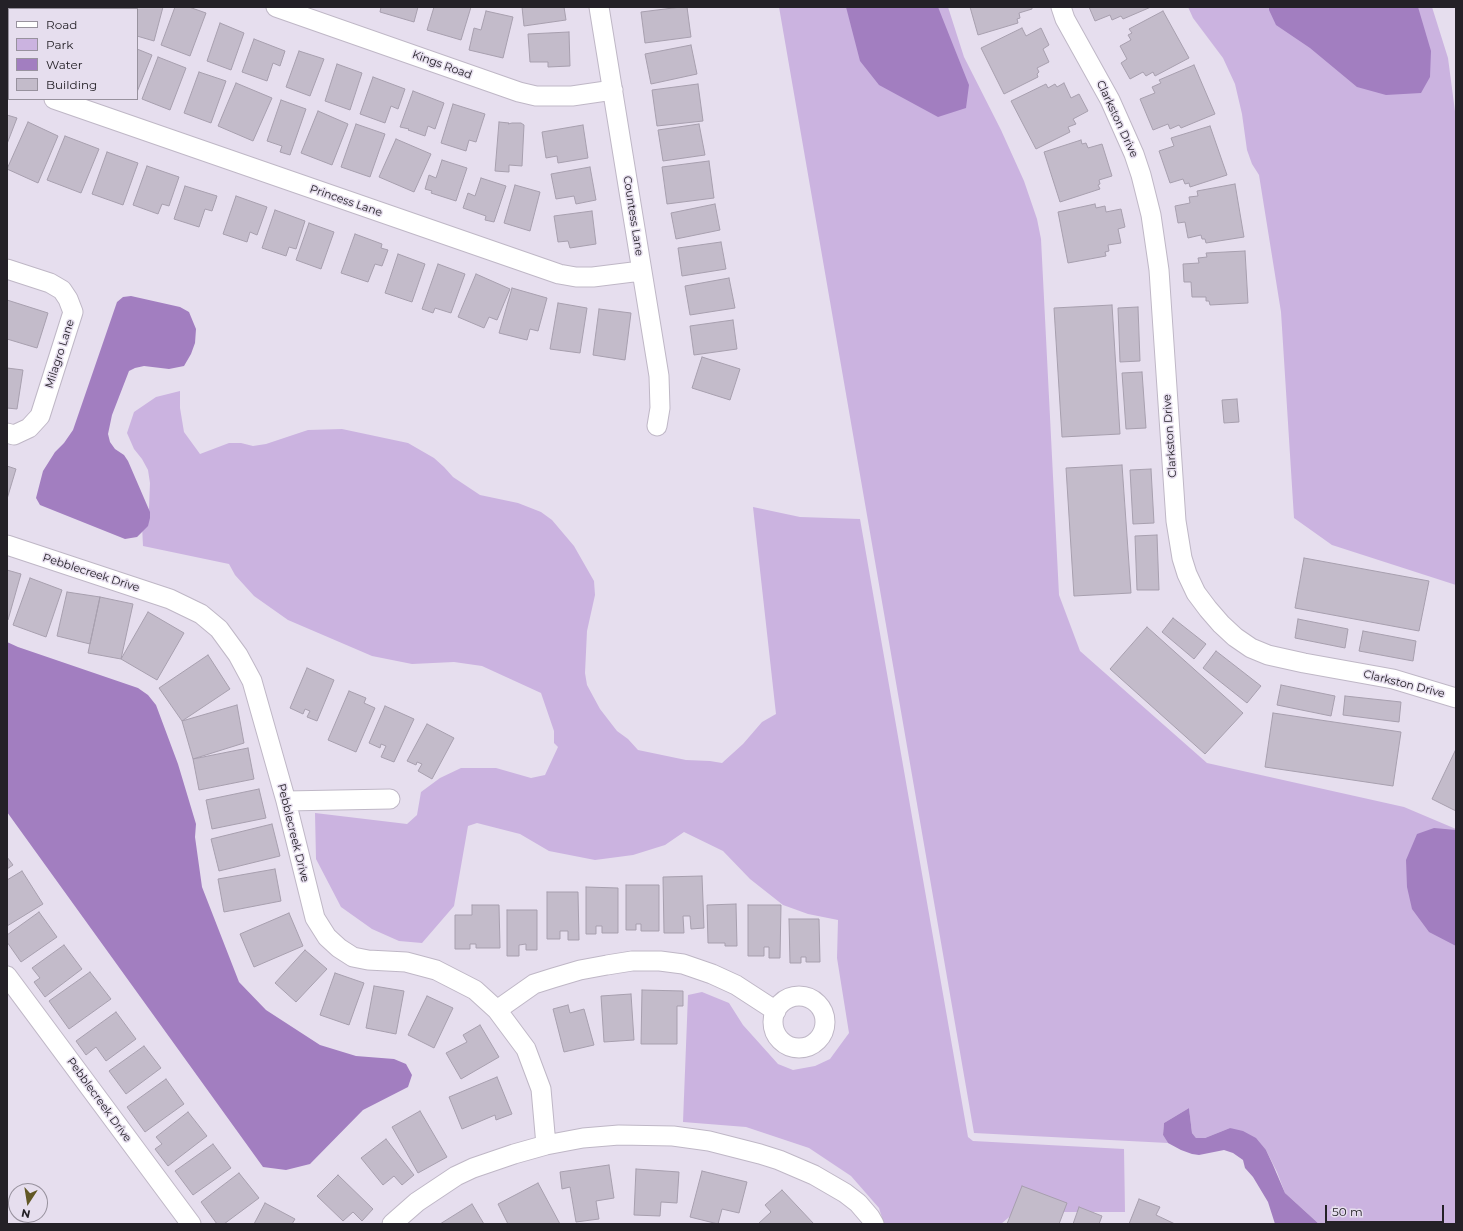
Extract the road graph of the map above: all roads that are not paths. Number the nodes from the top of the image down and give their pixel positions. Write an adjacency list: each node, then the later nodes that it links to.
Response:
1 (276, 7): 4 (street, Kings Road)
2 (599, 7): 4 (street, Countess Lane)
3 (1061, 7): 11 (street, Clarkston Drive)
4 (613, 90): 7 (street, Countess Lane)
5 (57, 100): 7 (street, Princess Lane)
6 (7, 269): 9 (street, Milagro Lane)
7 (641, 271): 8 (street, Countess Lane)
8 (657, 426)
9 (7, 433)
10 (7, 545): 13 (street, Pebblecreek Drive)
11 (1456, 698)
12 (390, 799): 13 (street)
13 (286, 802): 15 (street, Pebblecreek Drive)
14 (7, 976): 18 (street, Pebblecreek Drive)
15 (497, 1010): 16 (street); 17 (street, Pebblecreek Drive)
16 (776, 1011)
17 (546, 1145): 19 (street); 20 (street)
18 (191, 1224)
19 (392, 1224)
20 (874, 1224)

